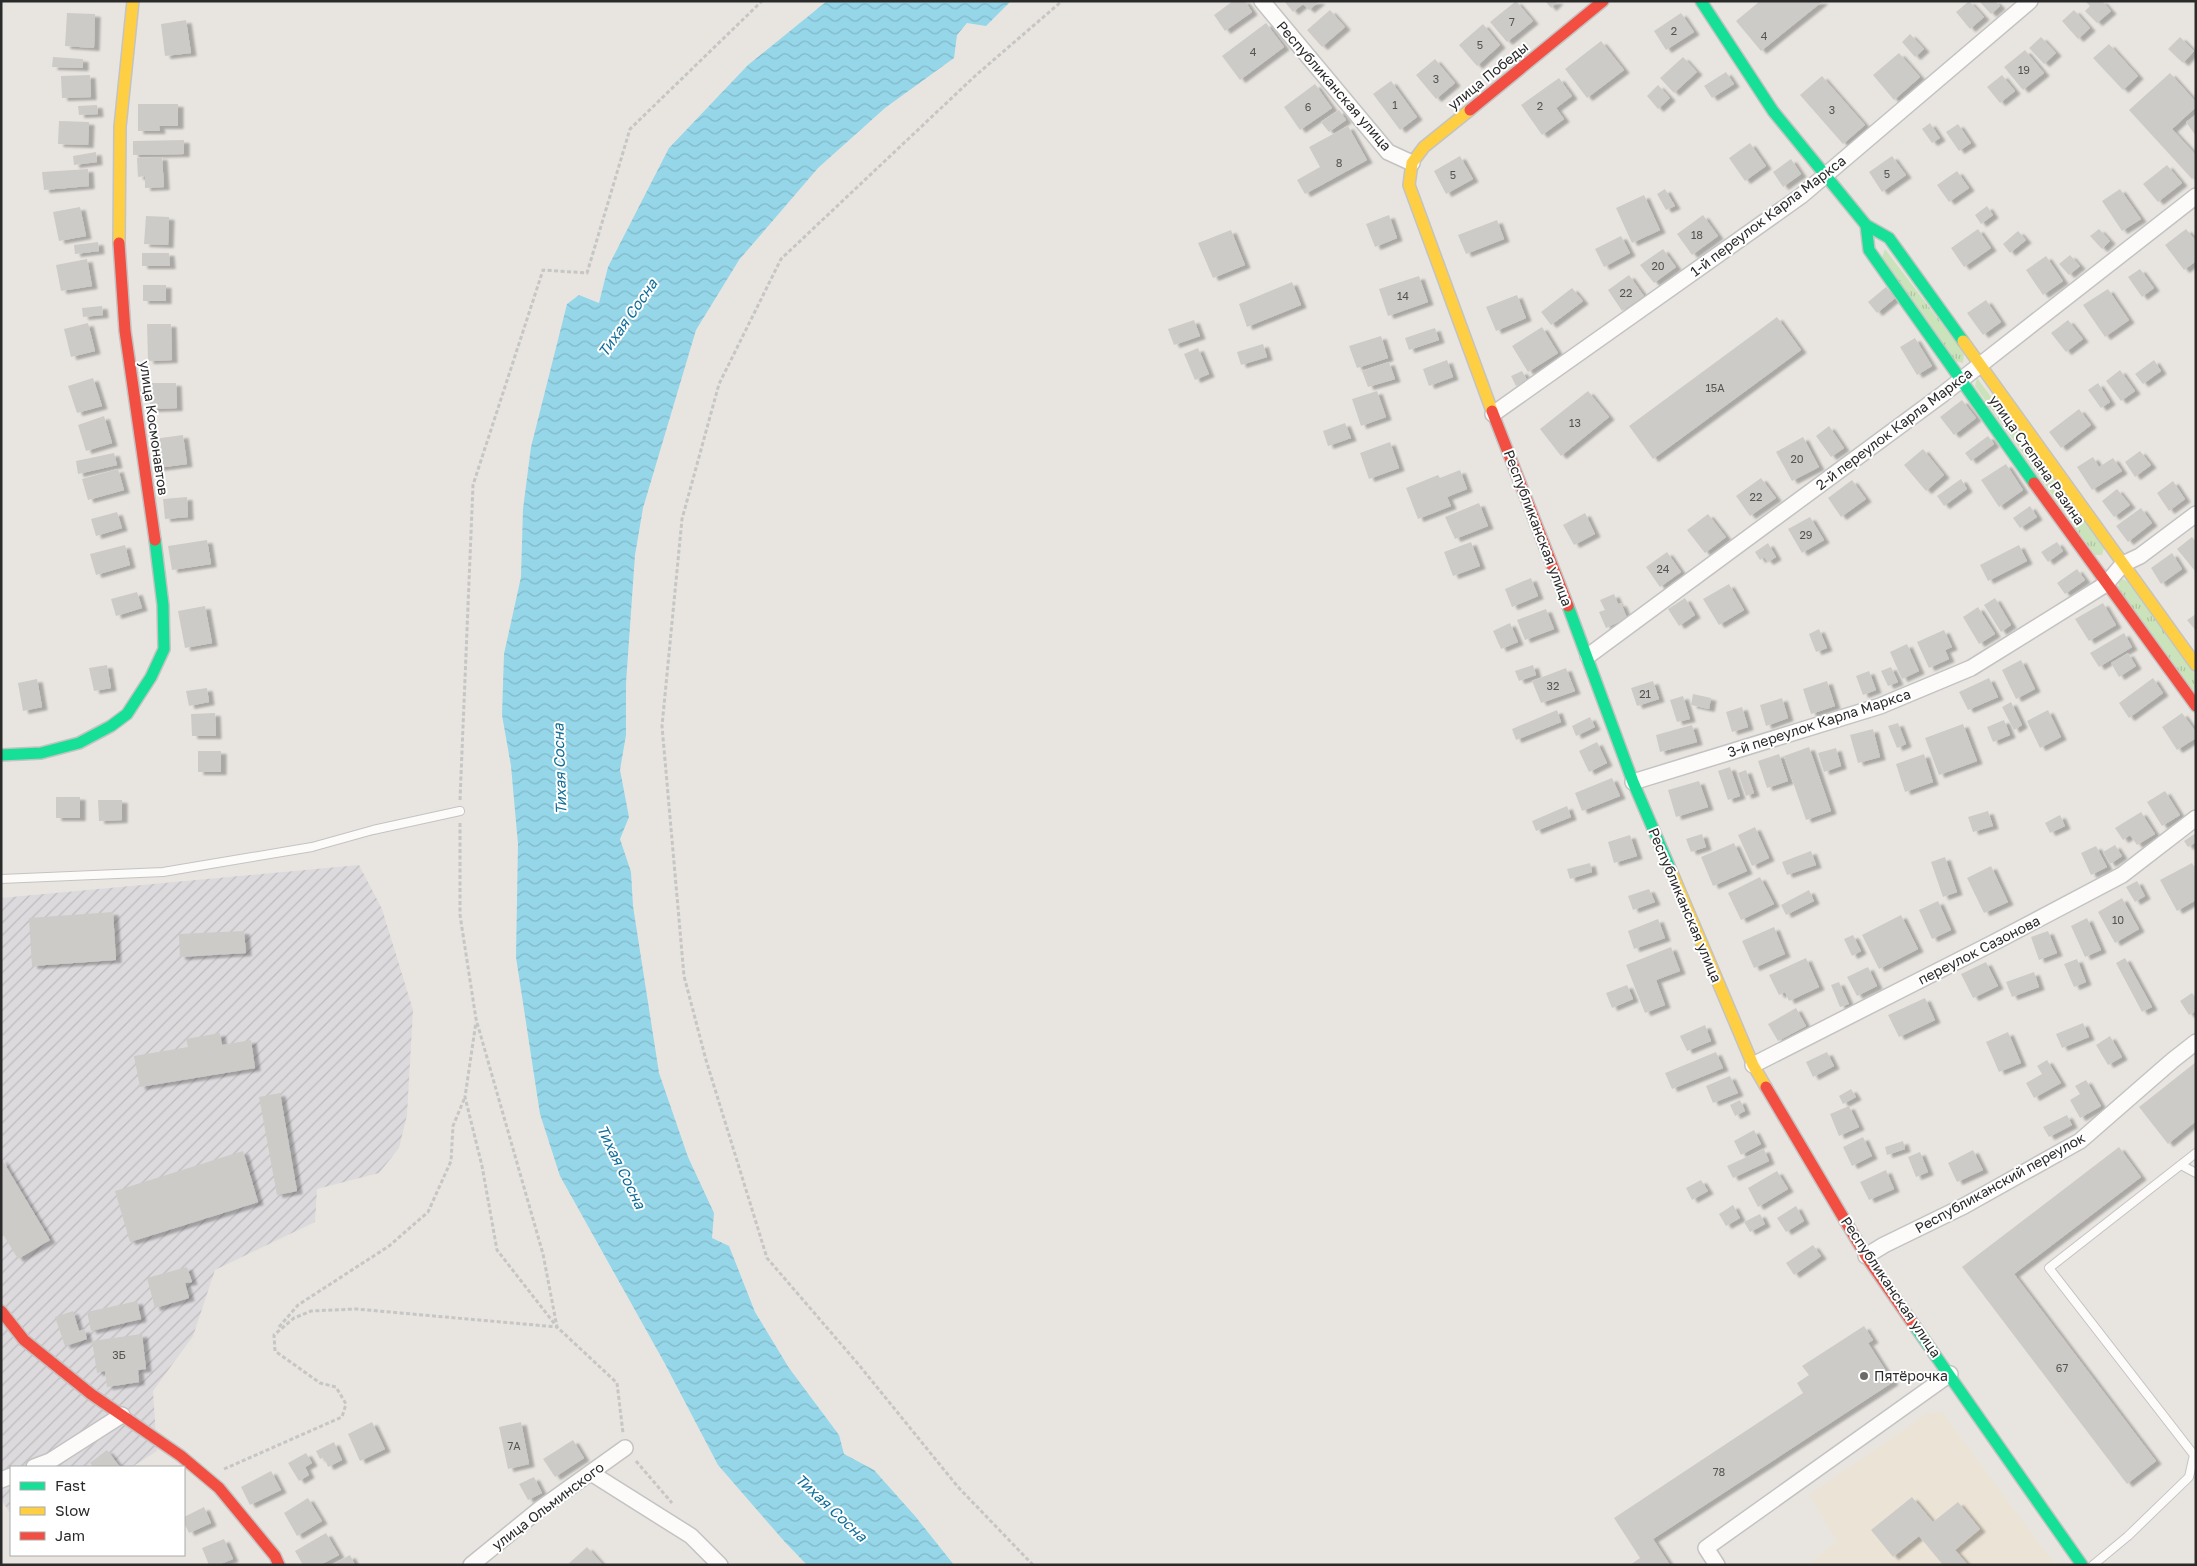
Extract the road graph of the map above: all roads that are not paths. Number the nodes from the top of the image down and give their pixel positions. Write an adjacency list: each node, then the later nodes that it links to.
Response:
1 (133, 1): 19 (street, улица Космонавтов)
2 (1262, 1): 6 (street, Республиканская улица)
3 (1603, 1): 6 (street, улица Победы)
4 (1701, 1): 7 (street, улица Степана Разина)
5 (2030, 1): 7 (street, 1-й переулок Карла Маркса)
6 (1412, 163): 12 (street, Республиканская улица)
7 (1826, 176): 9 (street, улица Степана Разина); 12 (street, 1-й переулок Карла Маркса)
8 (2196, 196): 10 (street, 2-й переулок Карла Маркса)
9 (1866, 225): 10 (street, улица Степана Разина); 11 (street, улица Степана Разина)
10 (1979, 364): 11 (street, 2-й переулок Карла Маркса); 14 (street, улица Степана Разина)
11 (1961, 379): 15 (street, улица Степана Разина); 16 (street, 2-й переулок Карла Маркса)
12 (1493, 414): 16 (street, Республиканская улица)
13 (2196, 514): 14 (street, 3-й переулок Карла Маркса)
14 (2122, 564): 15 (street, 3-й переулок Карла Маркса); 17 (street, улица Степана Разина)
15 (2106, 584): 18 (street, улица Степана Разина); 20 (street, 3-й переулок Карла Маркса)
16 (1588, 656): 20 (street, Республиканская улица)
17 (2196, 665)
18 (2196, 706)
19 (1, 755)
20 (1633, 782): 25 (street, Республиканская улица)
21 (460, 811): 23 (lane)
22 (2196, 818): 25 (street, переулок Сазонова)
23 (1, 879)
24 (2196, 1042): 29 (street, Республиканский переулок)
25 (1753, 1065): 29 (street, Республиканская улица)
26 (2196, 1153): 27 (lane)
27 (2181, 1165): 28 (lane); 41 (lane)
28 (2196, 1173)
29 (1866, 1256): 31 (street, Республиканская улица)
30 (1, 1311): 32 (street)
31 (1950, 1374): 39 (street); 40 (street, Республиканская улица)
32 (122, 1415): 34 (street); 36 (street)
33 (625, 1448): 35 (street, улица Ольминского)
34 (37, 1466)
35 (591, 1473): 37 (street, улица Ольминского); 38 (street)
36 (279, 1565)
37 (471, 1565)
38 (720, 1565)
39 (1717, 1565)
40 (2082, 1565)
41 (2092, 1565)

